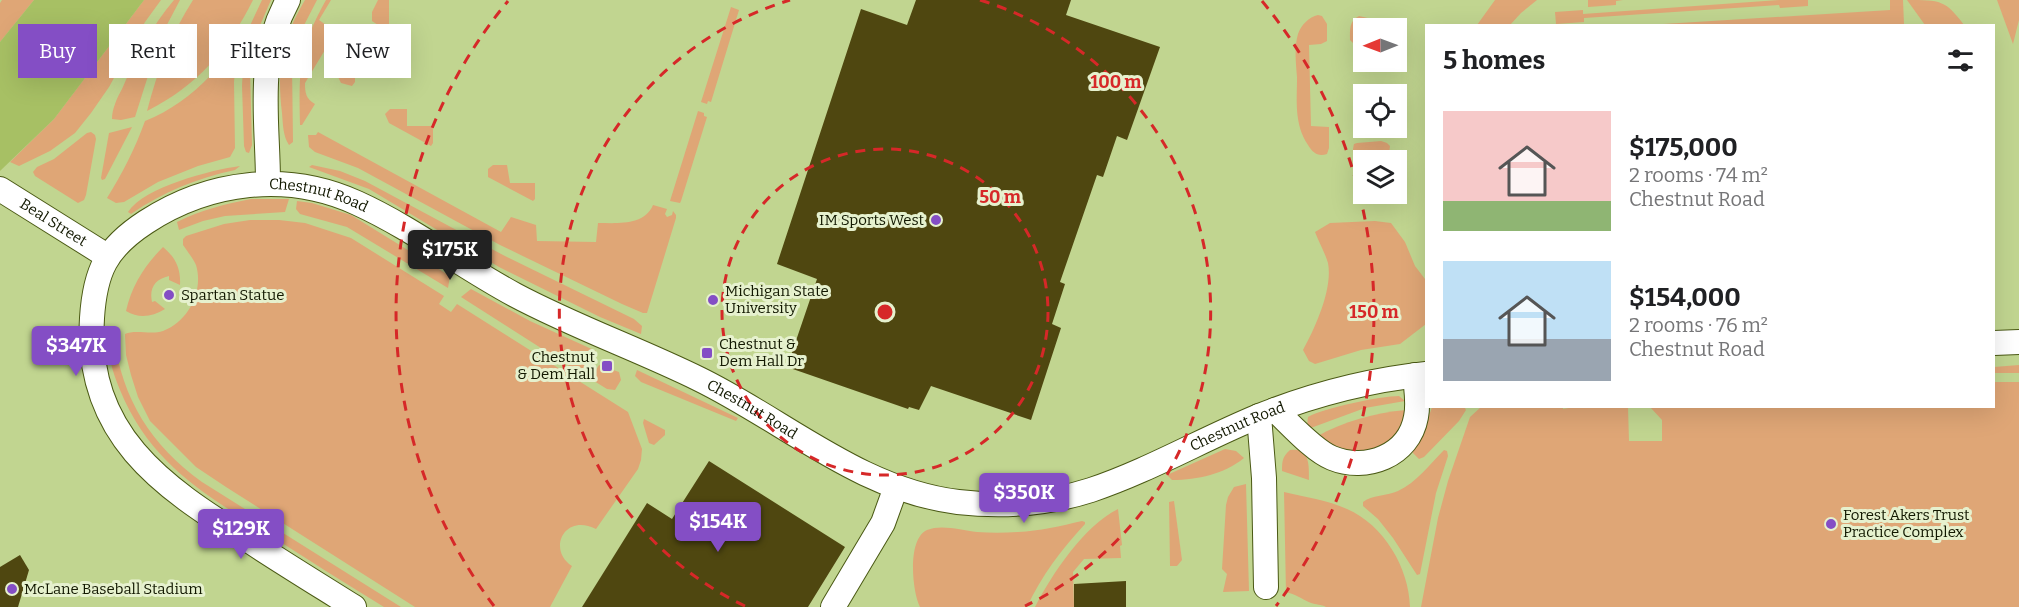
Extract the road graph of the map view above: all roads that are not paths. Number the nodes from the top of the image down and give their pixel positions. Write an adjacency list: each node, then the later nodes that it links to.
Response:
1 (288, 0): 2 (street)
2 (268, 183): 4 (street, Chestnut Road); 9 (street, Chestnut Road)
3 (0, 189): 4 (street, Beal Street)
4 (107, 256): 11 (street)
5 (2019, 342): 6 (street)
6 (1995, 343)
7 (1421, 374): 8 (street, Chestnut Road); 8 (street)
8 (1267, 413): 9 (street, Chestnut Road); 10 (street)
9 (896, 487): 12 (street)
10 (1266, 587)
11 (354, 607)
12 (833, 607)

